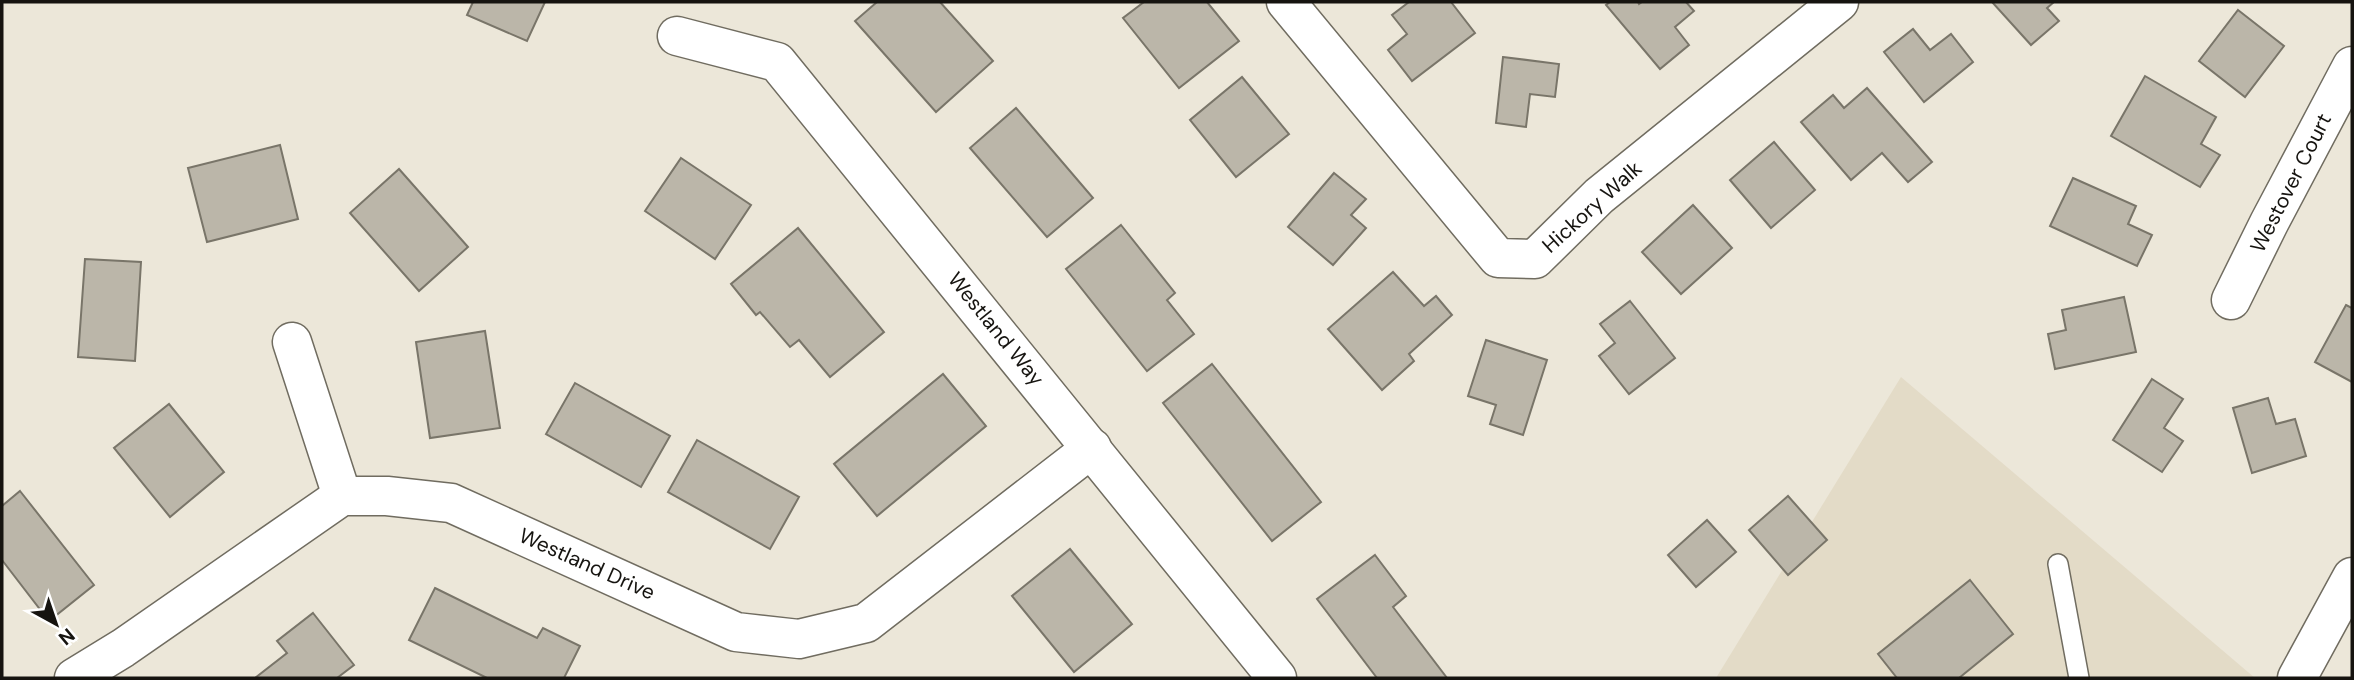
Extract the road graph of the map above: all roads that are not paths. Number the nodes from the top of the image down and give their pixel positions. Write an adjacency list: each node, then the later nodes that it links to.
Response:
1 (1286, 2): 2 (street, Hickory Walk)
2 (1823, 7)
3 (677, 36): 7 (street, Westland Way)
4 (2352, 66): 5 (street, Westover Court)
5 (2231, 300)
6 (292, 342): 8 (street)
7 (1092, 448): 8 (street, Westland Drive); 12 (street, Westland Way)
8 (342, 496): 11 (street)
9 (2058, 564): 13 (lane)
10 (2352, 577): 14 (street)
11 (74, 678)
12 (1277, 678)
13 (2079, 678)
14 (2297, 678)

